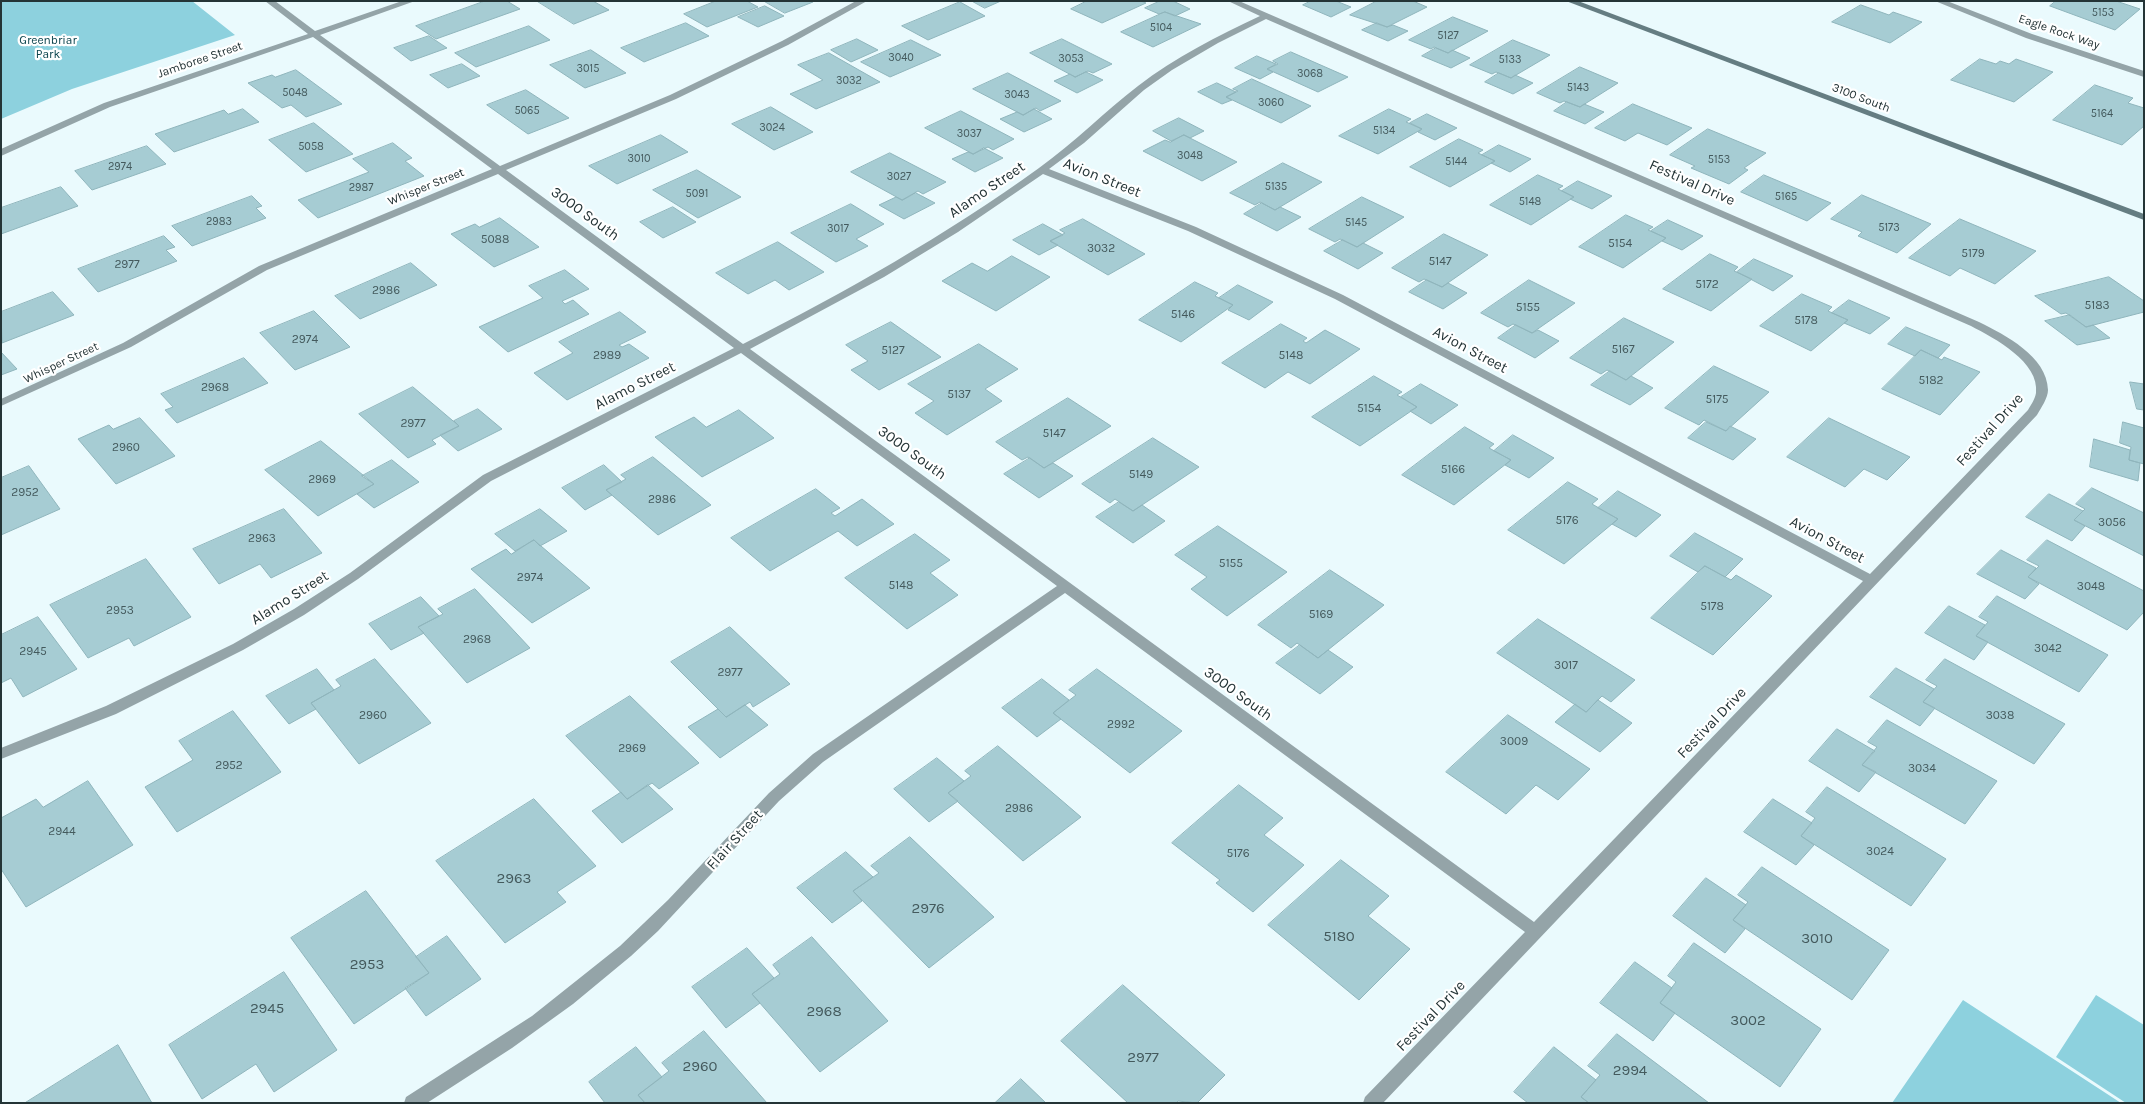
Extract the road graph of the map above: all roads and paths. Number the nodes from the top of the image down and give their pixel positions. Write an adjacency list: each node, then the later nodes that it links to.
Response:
1 (269, 1): 8 (street, 3000 South)
2 (411, 1): 8 (street, Jamboree Street)
3 (863, 1): 12 (street, Whisper Street)
4 (1232, 1): 7 (street, Festival Drive)
5 (1570, 1): 13 (main road, 3100 South)
6 (1938, 1): 9 (street, Eagle Rock Way)
7 (1266, 16): 11 (street, Alamo Street); 16 (street, Festival Drive)
8 (314, 34): 10 (street, Jamboree Street); 12 (street, 3000 South)
9 (2144, 74)
10 (1, 153)
11 (1042, 170): 14 (street, Alamo Street); 16 (street, Avion Street)
12 (500, 171): 14 (street, 3000 South); 15 (street, Whisper Street)
13 (2144, 217)
14 (742, 349): 17 (street, 3000 South); 18 (street, Alamo Street)
15 (1, 403)
16 (1871, 580): 19 (street, Festival Drive)
17 (1065, 587): 19 (street, 3000 South); 20 (street, Flair Street)
18 (1, 754)
19 (1535, 931): 21 (street, Festival Drive)
20 (412, 1103)
21 (1371, 1103)

